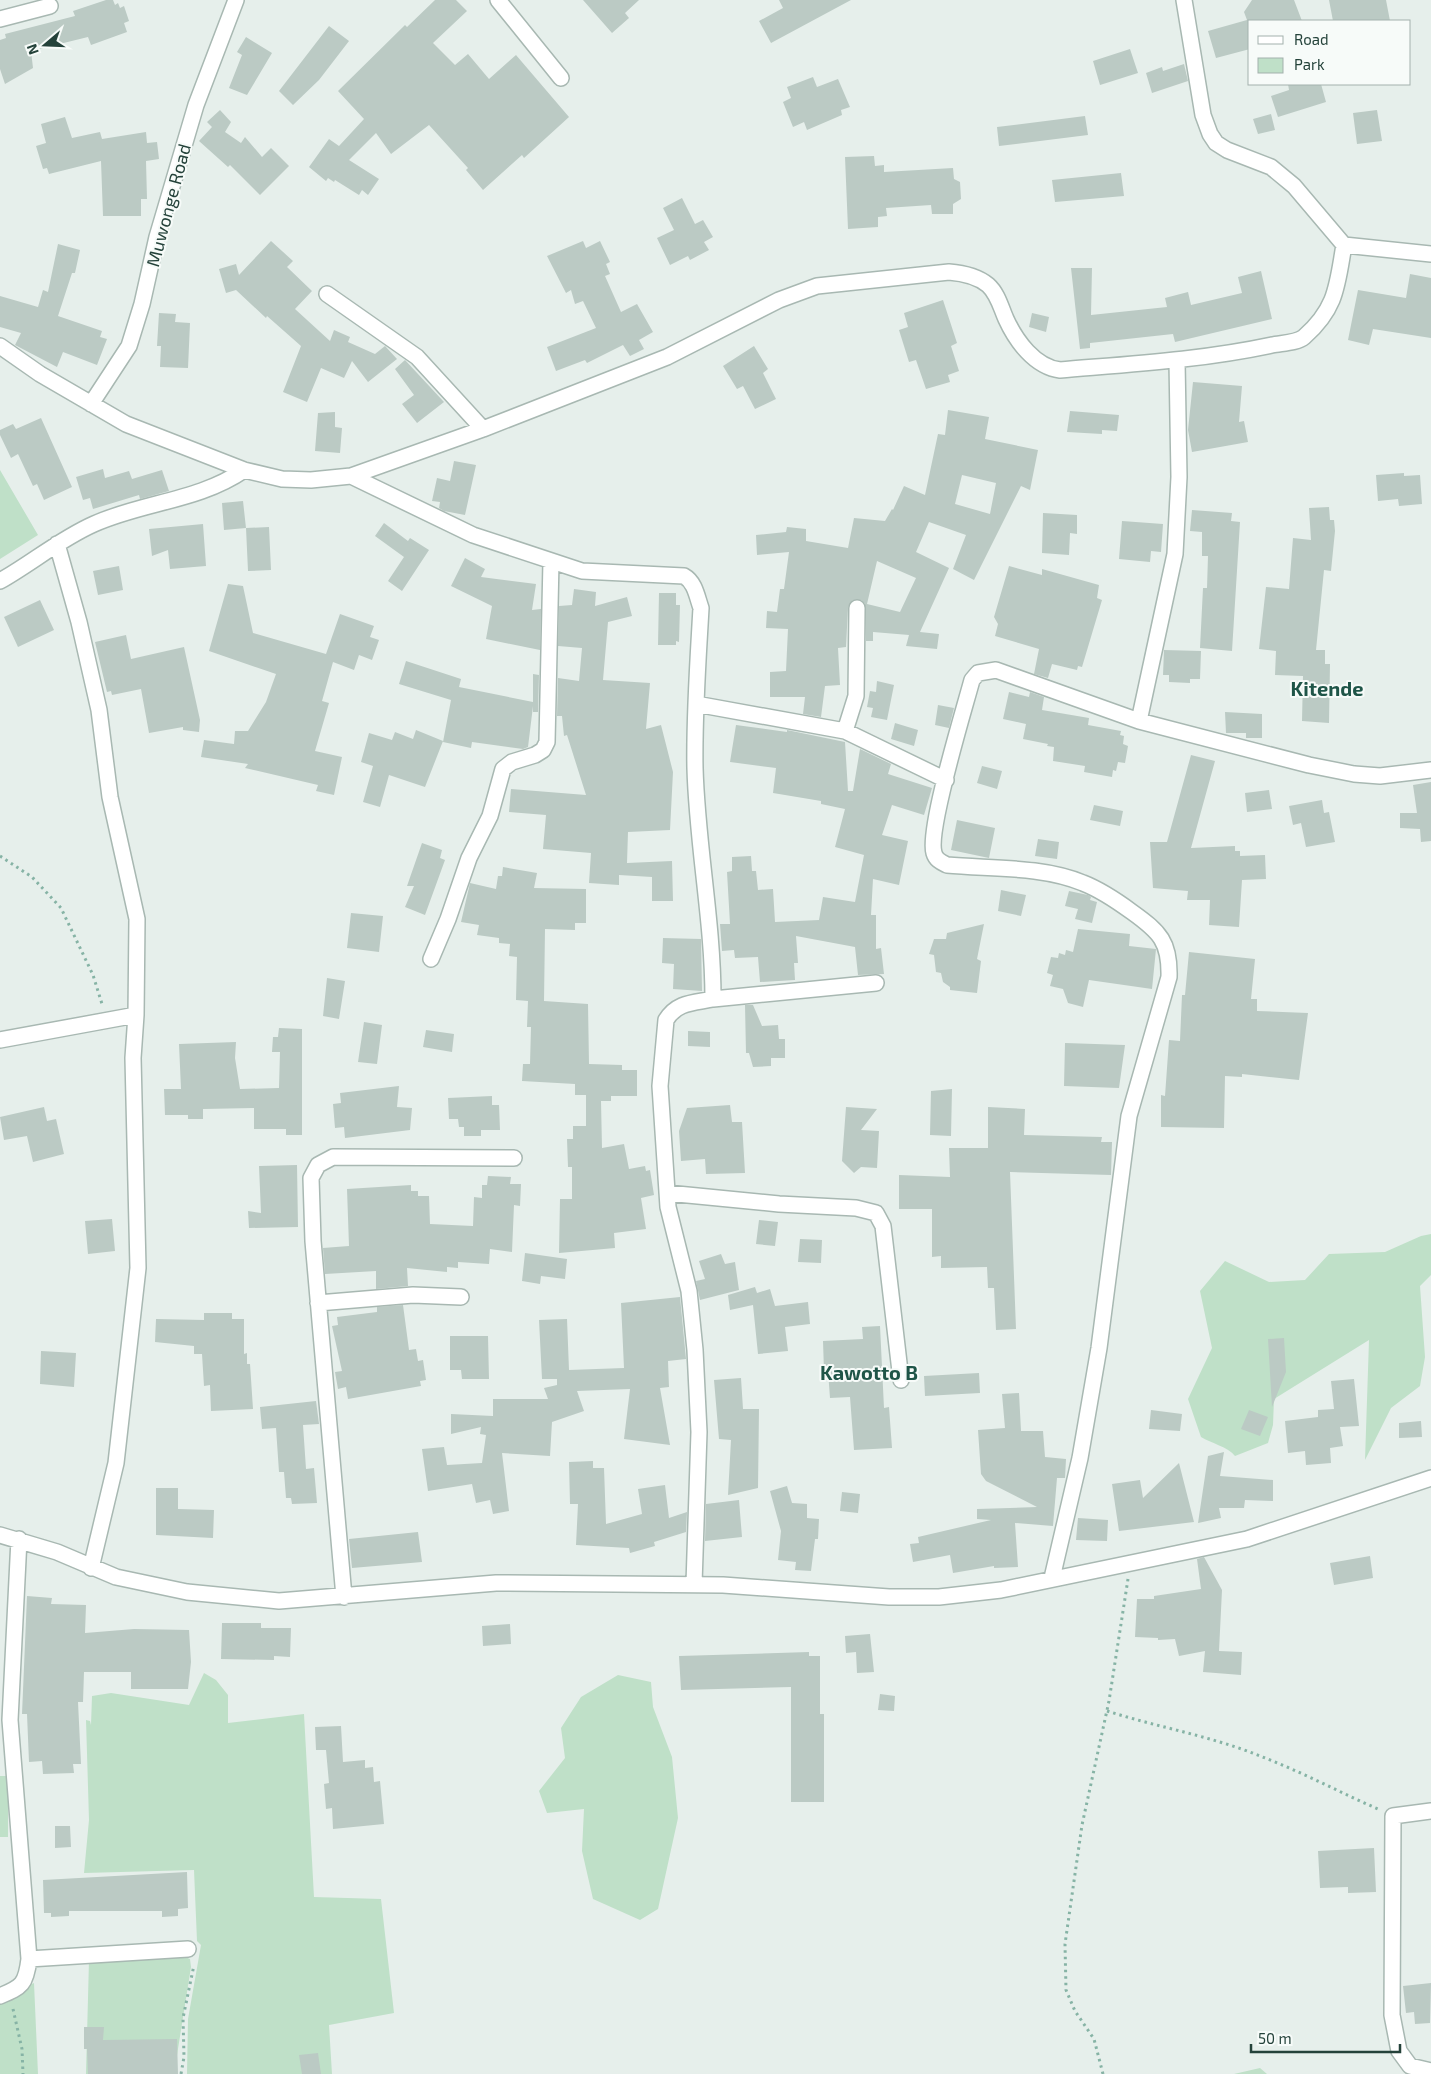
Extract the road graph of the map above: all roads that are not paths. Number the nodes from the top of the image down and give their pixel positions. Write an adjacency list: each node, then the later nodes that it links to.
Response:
1 (236, 0): 12 (street, Muwonge Road)
2 (498, 0): 6 (street)
3 (1184, 0): 7 (street)
4 (50, 6): 5 (street)
5 (0, 18)
6 (561, 78)
7 (1344, 245): 8 (street); 11 (street)
8 (1431, 254)
9 (326, 294): 13 (street)
10 (0, 346): 12 (street)
11 (1177, 361): 13 (street); 21 (street)
12 (90, 404): 14 (street)
13 (484, 429): 15 (street)
14 (244, 470): 15 (street); 16 (street)
15 (351, 476): 17 (street)
16 (57, 544): 18 (street); 28 (street)
17 (551, 561): 20 (street); 25 (street)
18 (0, 581)
19 (857, 608): 22 (street)
20 (696, 704): 22 (street); 27 (street)
21 (1139, 721): 23 (street); 24 (street)
22 (845, 731): 24 (street)
23 (1431, 770)
24 (946, 780): 39 (street)
25 (431, 959)
26 (876, 983): 27 (street)
27 (713, 999): 31 (street)
28 (136, 1015): 29 (street); 38 (street)
29 (0, 1040)
30 (514, 1158): 33 (street)
31 (668, 1193): 34 (street); 40 (street)
32 (461, 1297): 33 (street)
33 (318, 1303): 41 (street)
34 (902, 1380)
35 (1431, 1478): 39 (street)
36 (0, 1535): 37 (street)
37 (19, 1539): 38 (street); 44 (street)
38 (91, 1568): 41 (street)
39 (1052, 1578): 40 (street)
40 (694, 1584): 41 (street)
41 (344, 1597)
42 (1431, 1811): 46 (street)
43 (188, 1949): 44 (street)
44 (29, 1959): 45 (street)
45 (0, 1996)
46 (1431, 2071)

